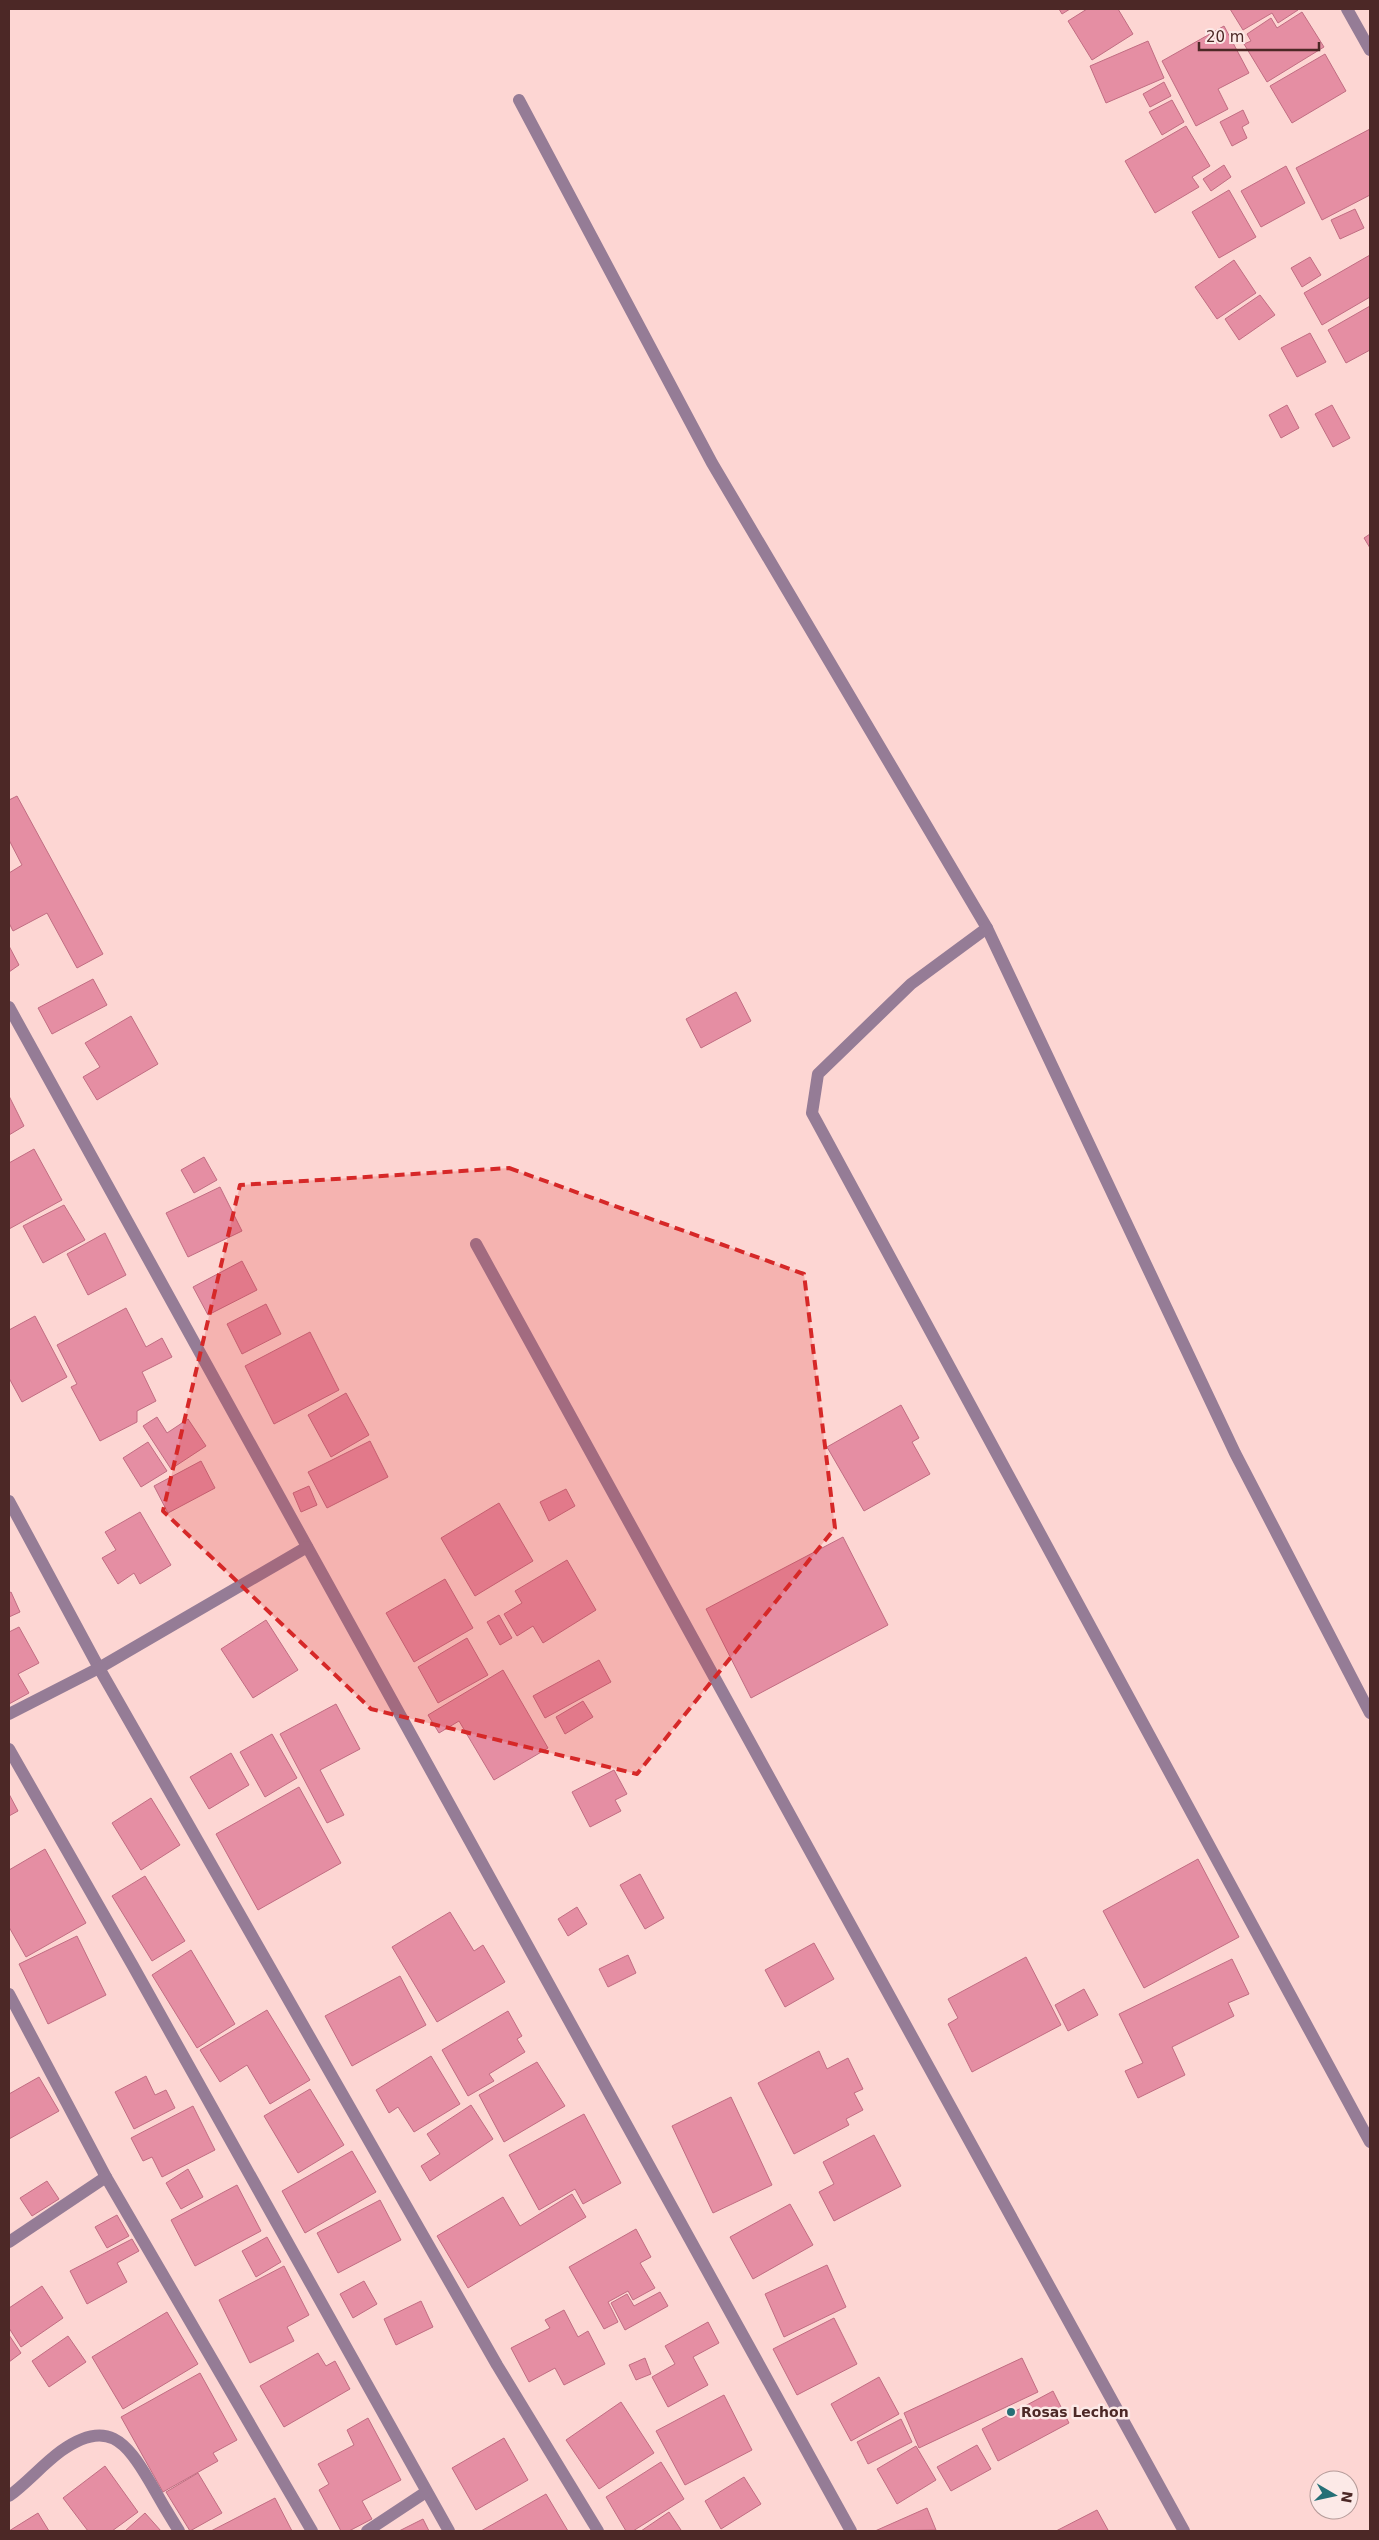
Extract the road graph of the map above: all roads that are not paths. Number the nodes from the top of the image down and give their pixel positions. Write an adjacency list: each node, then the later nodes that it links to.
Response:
1 (1347, 9): 2 (street)
2 (1370, 50)
3 (519, 100): 4 (street)
4 (987, 928): 10 (street); 14 (street)
5 (9, 1007): 8 (street)
6 (476, 1244): 25 (street)
7 (9, 1500): 9 (street)
8 (307, 1547): 9 (street); 24 (street)
9 (99, 1668): 11 (street); 23 (street)
10 (1370, 1712)
11 (9, 1714)
12 (9, 1749): 17 (street)
13 (9, 1994): 15 (street)
14 (1370, 2142)
15 (106, 2177): 16 (street); 20 (street)
16 (9, 2242)
17 (426, 2492): 21 (street); 22 (street)
18 (9, 2496): 19 (street)
19 (179, 2531)
20 (312, 2531)
21 (367, 2531)
22 (449, 2531)
23 (598, 2531)
24 (851, 2531)
25 (1184, 2531)

